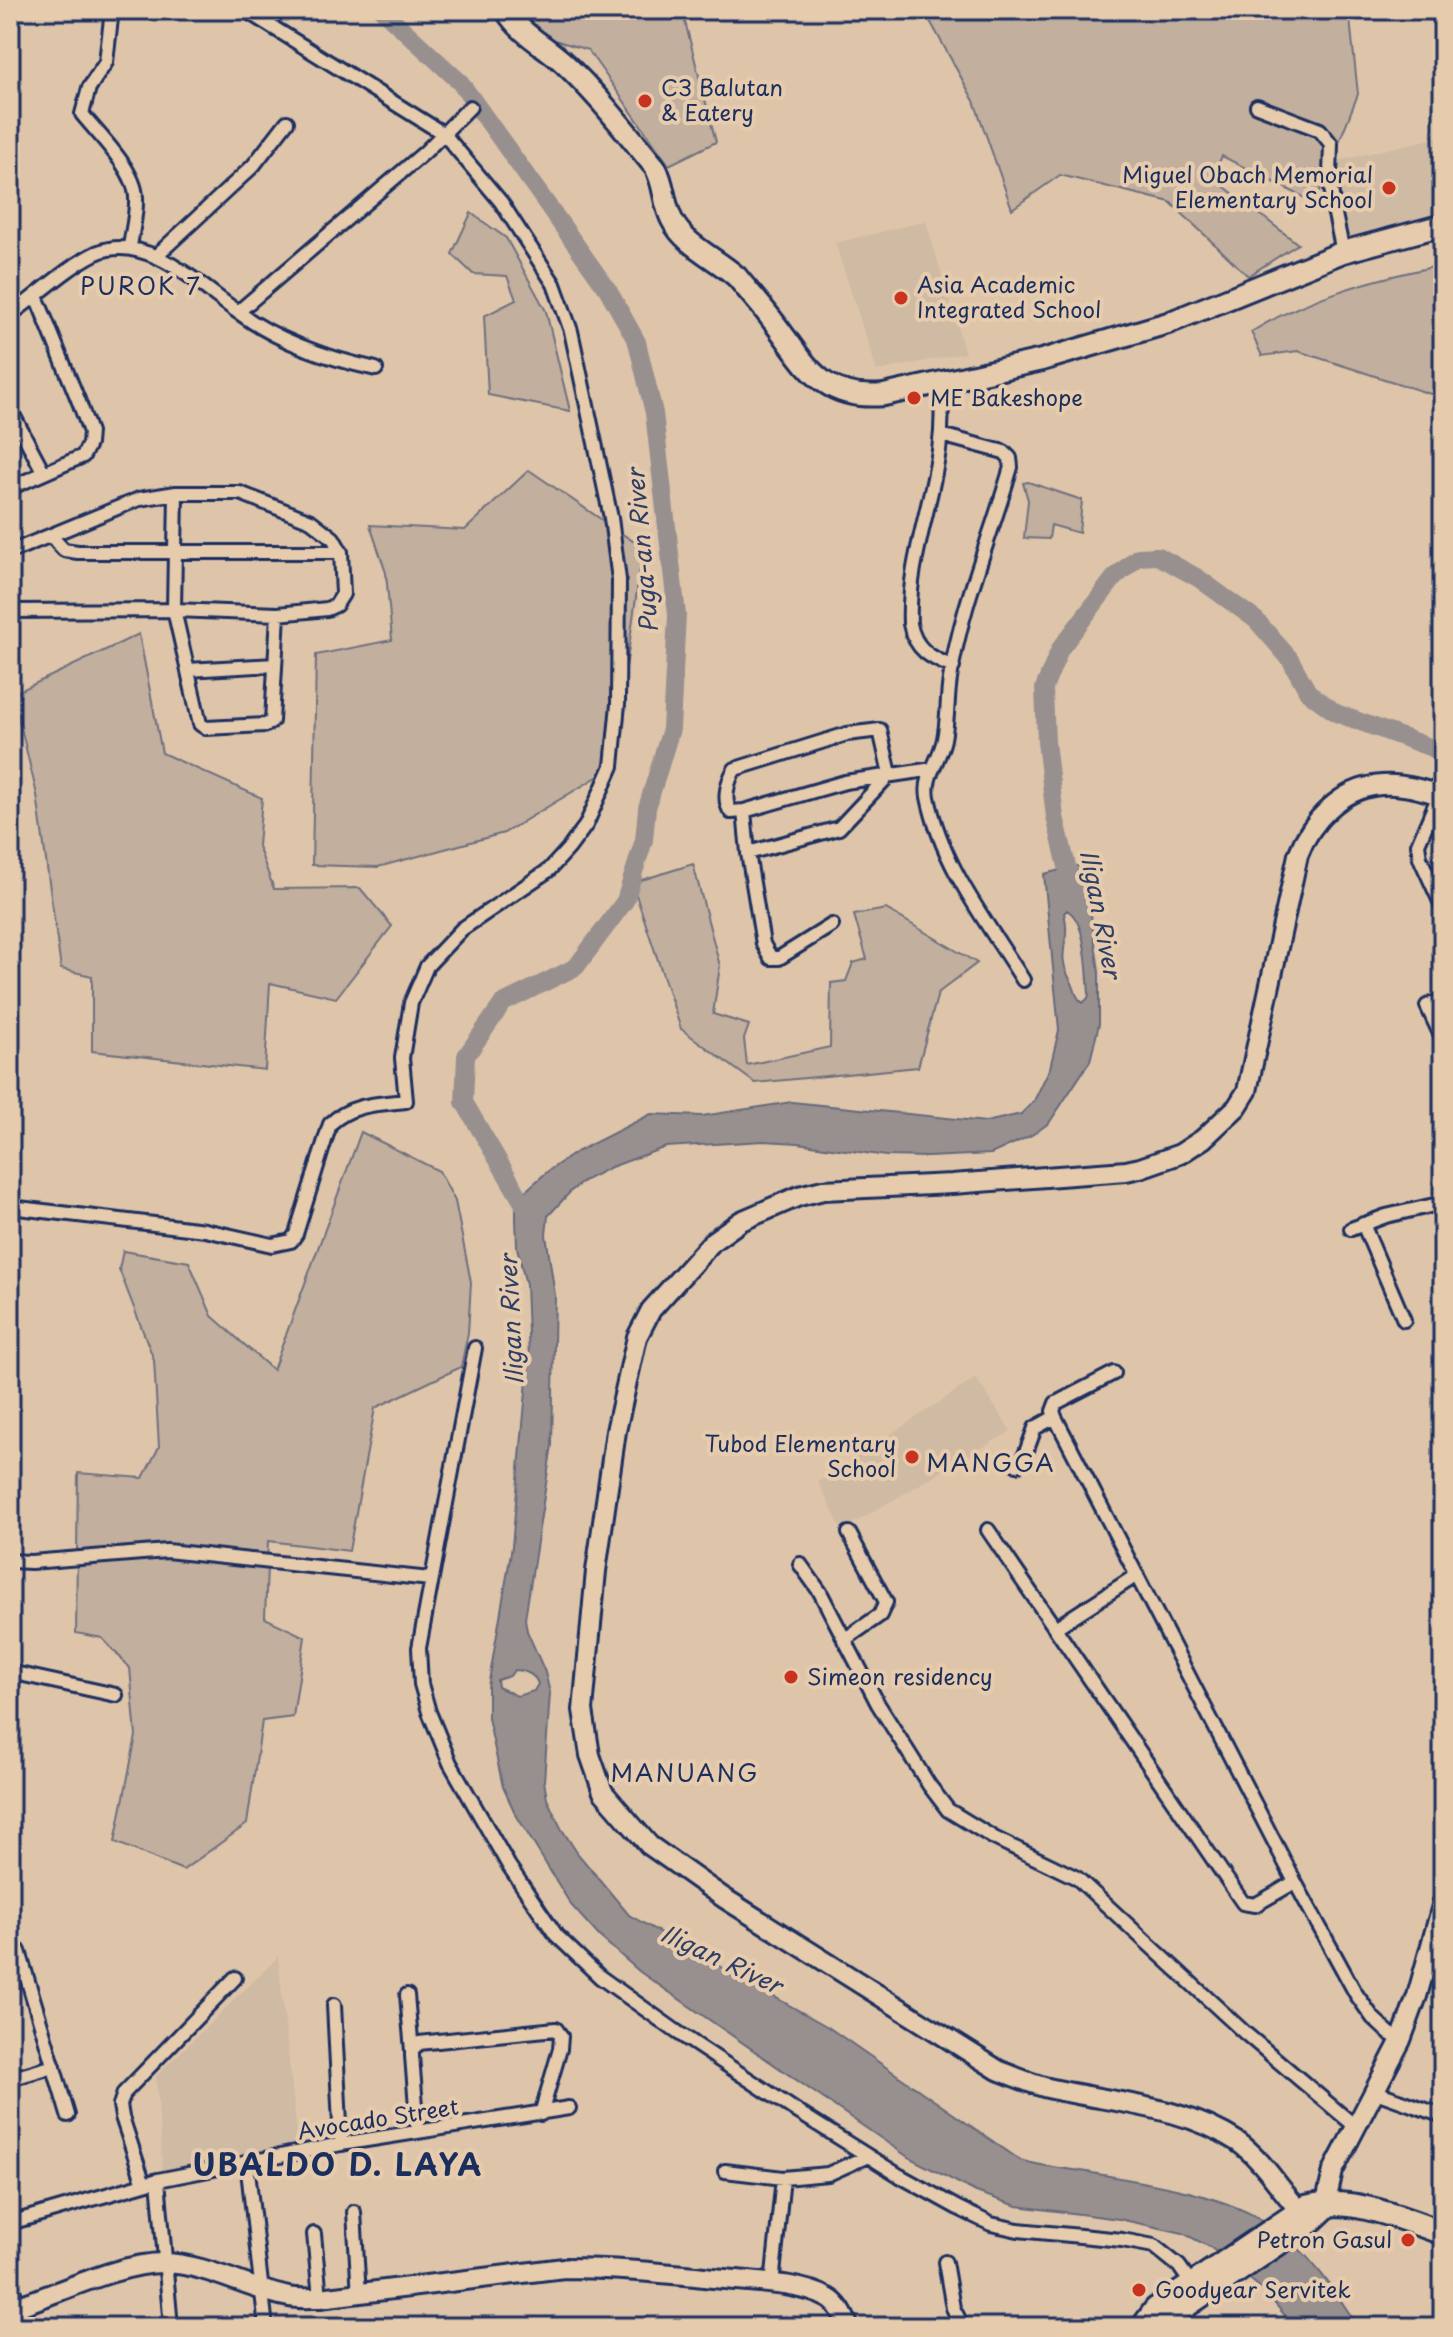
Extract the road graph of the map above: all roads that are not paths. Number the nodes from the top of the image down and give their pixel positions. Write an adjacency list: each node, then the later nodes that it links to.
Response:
1 (112, 10): 9 (street)
2 (245, 10): 7 (street)
3 (506, 10): 16 (main road)
4 (1257, 106): 10 (street)
5 (470, 107): 7 (street)
6 (287, 122): 11 (street)
7 (444, 134): 13 (street); 43 (street)
8 (1443, 225): 10 (main road)
9 (130, 247): 11 (street); 12 (street)
10 (1343, 252): 16 (main road)
11 (156, 256): 13 (street)
12 (36, 296): 14 (street); 19 (street)
13 (238, 312): 15 (street)
14 (10, 315)
15 (376, 369)
16 (939, 383): 18 (street)
17 (10, 409): 19 (street)
18 (941, 435): 30 (street); 30 (street)
19 (44, 473): 20 (street)
20 (10, 488)
21 (176, 493): 22 (street); 24 (street); 25 (street)
22 (51, 536): 23 (street); 25 (street)
23 (10, 552)
24 (341, 552): 25 (street); 28 (street)
25 (174, 553): 26 (street)
26 (174, 610): 27 (street); 28 (street); 31 (street)
27 (10, 611)
28 (278, 614): 29 (street)
29 (275, 665): 31 (street); 31 (street)
30 (953, 667): 32 (street)
31 (188, 670)
32 (933, 769): 33 (street); 39 (street)
33 (890, 774): 35 (street); 35 (street); 36 (street)
34 (1441, 796): 37 (street); 85 (street)
35 (744, 811): 36 (street)
36 (748, 853): 38 (street)
37 (1443, 908)
38 (832, 925)
39 (1023, 980)
40 (1443, 999): 41 (street)
41 (1443, 1040)
42 (1443, 1203): 44 (street)
43 (10, 1207)
44 (1404, 1320)
45 (475, 1348): 54 (street)
46 (1114, 1373): 47 (street)
47 (1055, 1417): 48 (street); 53 (street)
48 (1017, 1465)
49 (988, 1530): 55 (street)
50 (849, 1533): 56 (street)
51 (10, 1561): 54 (street)
52 (800, 1564): 56 (street)
53 (1137, 1575): 55 (street); 59 (street)
54 (430, 1579): 77 (street)
55 (1055, 1628): 59 (street)
56 (844, 1640): 74 (street)
57 (10, 1672): 58 (street)
58 (116, 1695)
59 (1295, 1882): 65 (street)
60 (1443, 1902): 65 (street)
61 (19, 1951): 67 (street)
62 (235, 1978): 82 (street)
63 (407, 1995): 66 (street)
64 (334, 2005): 76 (street)
65 (1401, 2040): 69 (street)
66 (412, 2051): 71 (street); 75 (street)
67 (54, 2066): 68 (street); 72 (street)
68 (10, 2079)
69 (1376, 2092): 73 (street); 74 (street)
70 (569, 2108): 71 (street, Avocado Street)
71 (541, 2114): 75 (street, Avocado Street)
72 (68, 2115)
73 (1443, 2116)
74 (1356, 2127): 83 (street)
75 (418, 2132): 76 (street, Avocado Street)
76 (341, 2144): 78 (street, Avocado Street)
77 (868, 2156): 80 (street); 92 (street)
78 (247, 2162): 81 (street, Avocado Street); 93 (street)
79 (725, 2171): 80 (street)
80 (783, 2178): 91 (street)
81 (158, 2180): 82 (street, Avocado Street); 90 (street)
82 (144, 2184): 86 (street, Avocado Street)
83 (1328, 2205): 85 (highway); 87 (highway)
84 (354, 2212): 94 (street)
85 (1295, 2219): 92 (highway)
86 (10, 2223)
87 (1443, 2233)
88 (314, 2234): 95 (street)
89 (945, 2262): 101 (street)
90 (166, 2263): 93 (street); 96 (street); 98 (street)
91 (772, 2284): 94 (street); 100 (street)
92 (1198, 2285): 102 (highway)
93 (262, 2289): 95 (street); 99 (street)
94 (359, 2295): 95 (street)
95 (320, 2298)
96 (12, 2302): 97 (street)
97 (21, 2327)
98 (171, 2327)
99 (266, 2327)
100 (849, 2327)
101 (963, 2327)
102 (1144, 2327)

